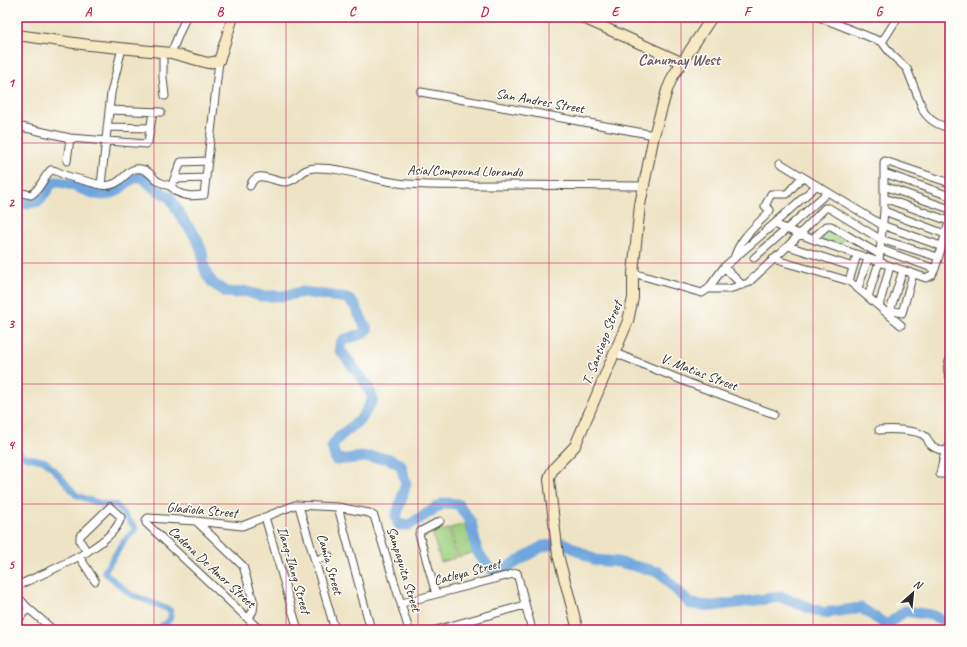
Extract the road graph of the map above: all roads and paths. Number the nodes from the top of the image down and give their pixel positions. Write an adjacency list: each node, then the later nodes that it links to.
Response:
1 (186, 17): 10 (street)
2 (233, 17): 11 (main road)
3 (581, 17): 12 (main road)
4 (712, 17): 12 (main road, T. Santiago Street)
5 (819, 17): 8 (street)
6 (898, 17): 8 (street)
7 (17, 35): 9 (main road)
8 (882, 42): 21 (street)
9 (122, 48): 10 (main road); 15 (street)
10 (167, 52): 11 (main road); 14 (street)
11 (219, 61): 26 (street)
12 (681, 62): 22 (main road, T. Santiago Street)
13 (421, 92): 22 (street, San Andres Street)
14 (165, 96)
15 (109, 110): 16 (street); 19 (street)
16 (153, 112): 17 (street); 20 (street)
17 (161, 112)
18 (17, 126): 23 (street)
19 (108, 126): 20 (street); 24 (street)
20 (150, 128): 24 (street)
21 (950, 128)
22 (654, 135): 35 (main road, T. Santiago Street)
23 (70, 138): 24 (street); 25 (street)
24 (106, 141): 33 (street)
25 (67, 161)
26 (208, 161): 30 (street); 31 (street)
27 (780, 163): 29 (street)
28 (884, 173): 32 (street); 37 (street); 41 (street)
29 (802, 177): 36 (street); 60 (street)
30 (206, 178): 31 (street); 38 (street)
31 (174, 179): 38 (street)
32 (950, 183)
33 (101, 185): 38 (street); 39 (street)
34 (250, 186): 35 (street, Asia/Compound Llorando)
35 (644, 186): 68 (main road, T. Santiago Street)
36 (816, 186): 40 (street); 46 (street)
37 (884, 186): 42 (street); 43 (street)
38 (171, 187)
39 (17, 192)
40 (827, 193): 47 (street); 48 (street)
41 (950, 196)
42 (884, 198): 44 (street); 45 (street)
43 (950, 209)
44 (884, 211): 47 (street); 50 (street)
45 (950, 220): 50 (street)
46 (774, 224): 48 (street); 60 (street)
47 (882, 225): 52 (street); 54 (street)
48 (786, 229): 49 (street); 58 (street)
49 (799, 234): 51 (street); 52 (street); 53 (street)
50 (945, 234): 54 (street)
51 (812, 239): 55 (street); 56 (street)
52 (880, 239): 55 (street); 57 (street)
53 (788, 246): 61 (street); 65 (street)
54 (941, 246): 57 (street)
55 (880, 252): 62 (street); 66 (street)
56 (857, 255): 59 (street); 65 (street)
57 (938, 257): 66 (street)
58 (754, 258)
59 (868, 258): 62 (street); 72 (street)
60 (734, 259): 64 (street)
61 (773, 259): 70 (street); 71 (street)
62 (879, 262): 63 (street); 74 (street)
63 (890, 266): 67 (street); 75 (street)
64 (724, 267): 71 (street); 73 (street)
65 (853, 267): 70 (street)
66 (935, 269): 69 (street)
67 (902, 270): 69 (street); 76 (street)
68 (633, 273): 73 (street); 78 (main road, T. Santiago Street)
69 (914, 274): 76 (street)
70 (849, 281): 72 (street)
71 (742, 285): 73 (street)
72 (858, 288): 74 (street)
73 (708, 289)
74 (868, 297): 75 (street)
75 (879, 306): 76 (street)
76 (890, 312): 77 (street)
77 (901, 325)
78 (615, 353): 81 (street, V. Matias Street); 106 (main road, T. Santiago Street)
79 (950, 359): 80 (street)
80 (950, 377)
81 (774, 414)
82 (878, 430): 84 (street)
83 (950, 445): 84 (street)
84 (945, 452): 85 (street)
85 (950, 474)
86 (299, 506): 87 (street, Gladiola Street); 89 (street, Gladiola Street); 96 (street, Camia Street)
87 (338, 507): 88 (street, Gladiola Street); 111 (street)
88 (374, 516): 101 (street, Sampaguita Street)
89 (265, 517): 90 (street, Gladiola Street); 109 (street, Ilang-Ilang Street)
90 (196, 521): 92 (street, Gladiola Street); 104 (street)
91 (440, 521): 99 (street)
92 (146, 523): 104 (street, Cadena De Amor Street)
93 (87, 552): 93 (street); 94 (street)
94 (79, 556): 97 (street); 98 (street)
95 (328, 556): 96 (street)
96 (315, 560): 110 (street, Camia Street)
97 (95, 581)
98 (17, 586)
99 (436, 594): 101 (street, Catleya Street); 102 (street, Catleya Street)
100 (17, 596): 103 (street)
101 (402, 603): 112 (street, Sampaguita Street)
102 (525, 605): 113 (street); 114 (street)
103 (28, 608): 105 (street); 107 (street)
104 (248, 619): 108 (street, Cadena De Amor Street)
105 (17, 621)
106 (574, 629)
107 (53, 630)
108 (260, 630)
109 (298, 630)
110 (335, 630)
111 (371, 630)
112 (409, 630)
113 (436, 630)
114 (532, 630)

